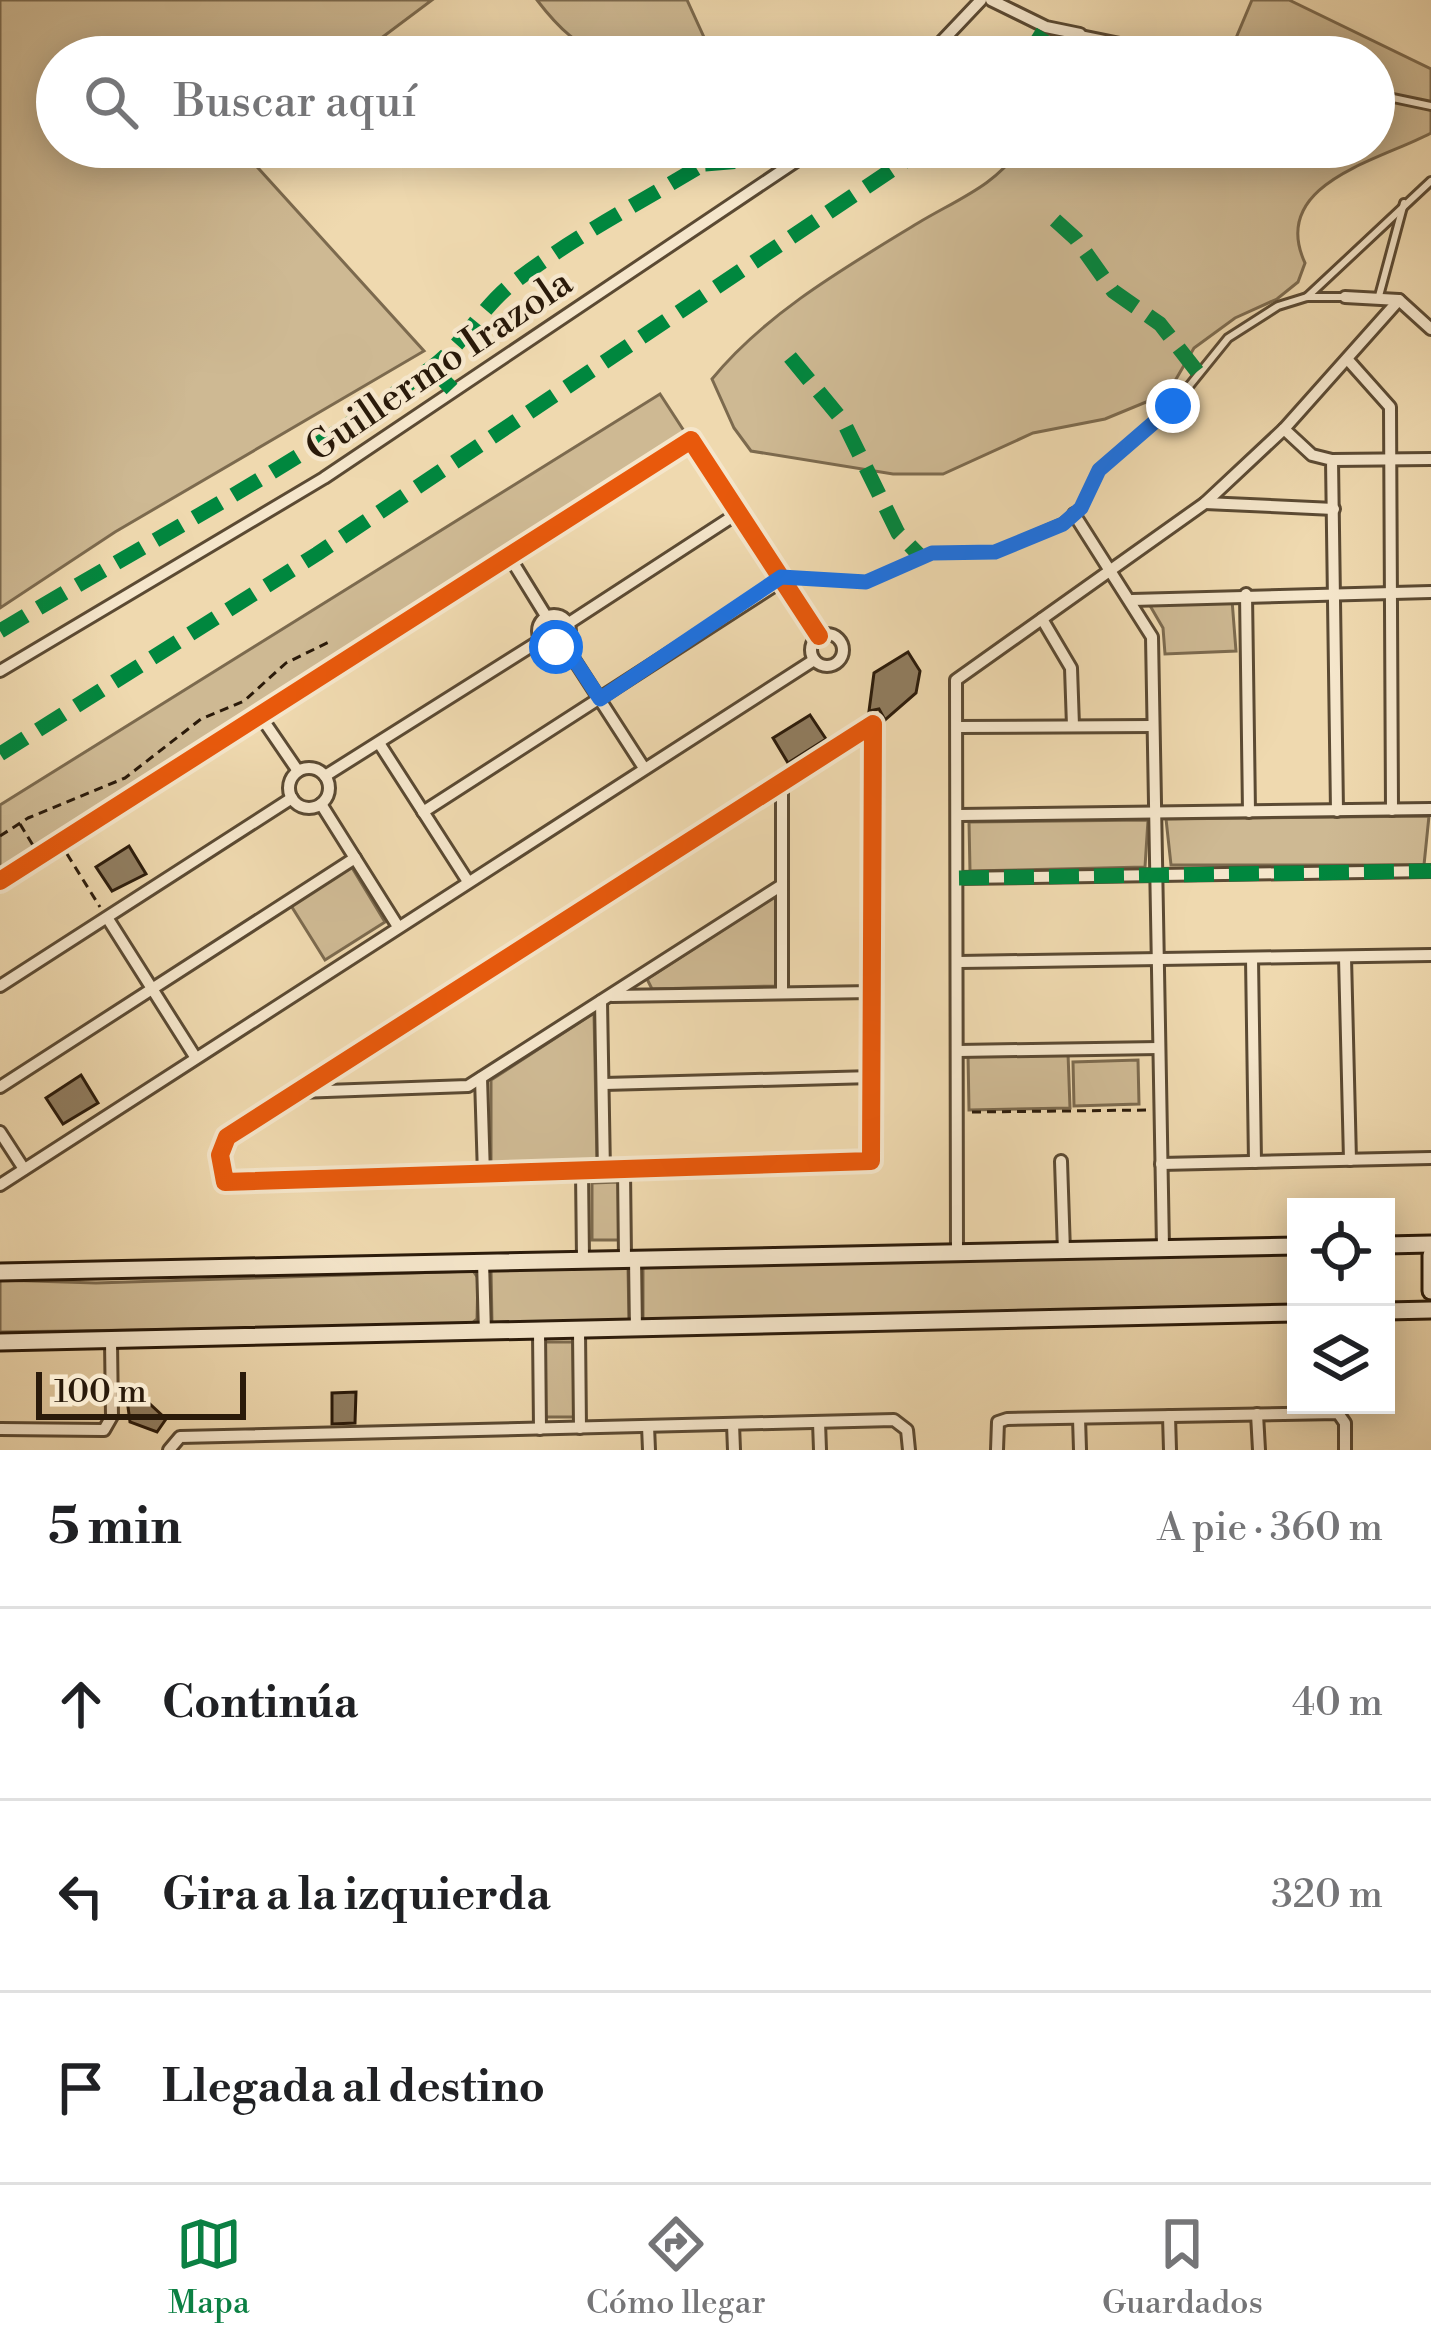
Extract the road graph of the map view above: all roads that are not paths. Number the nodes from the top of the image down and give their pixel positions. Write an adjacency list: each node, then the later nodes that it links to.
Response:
1 (981, 0): 4 (street)
2 (991, 0): 3 (street)
3 (1080, 34): 5 (lane)
4 (948, 36)
5 (1090, 36)
6 (1395, 98): 7 (lane)
7 (1431, 106)
8 (786, 168): 40 (street, Guillermo Irazola)
9 (1431, 181): 10 (lane)
10 (1405, 200): 11 (lane); 12 (lane)
11 (1379, 296): 13 (street); 14 (street)
12 (1307, 297): 13 (lane); 24 (lane)
13 (1345, 297)
14 (1399, 300): 15 (street); 16 (street)
15 (1431, 329)
16 (1349, 361): 17 (street); 18 (street)
17 (1284, 429): 20 (street); 21 (street)
18 (1391, 459): 19 (street); 20 (street); 28 (street)
19 (1431, 459)
20 (1332, 460): 22 (street)
21 (1205, 503): 22 (street); 26 (street)
22 (1334, 509): 30 (street)
23 (738, 513): 25 (street); 27 (street); 35 (street)
24 (1074, 514): 26 (street); 27 (lane)
25 (509, 556): 33 (street); 42 (street)
26 (1112, 573): 32 (street); 34 (street)
27 (782, 579): 36 (street); 41 (street)
28 (1391, 592): 29 (street); 30 (street); 54 (street)
29 (1431, 592)
30 (1333, 593): 31 (street); 55 (street)
31 (1246, 594): 32 (street); 57 (street)
32 (1132, 600): 44 (street)
33 (546, 616): 35 (street); 37 (street)
34 (1042, 619): 43 (street); 45 (street)
35 (568, 622): 38 (street)
36 (819, 636): 39 (street); 39 (street)
37 (541, 640): 38 (street); 46 (street)
38 (564, 644): 41 (street)
39 (814, 660): 47 (street)
40 (0, 671)
41 (600, 699): 47 (street); 56 (street)
42 (254, 713): 48 (street); 65 (street)
43 (1073, 726): 44 (street); 45 (street)
44 (1154, 726): 58 (street)
45 (957, 727): 59 (street)
46 (379, 743): 49 (street); 56 (street)
47 (644, 768): 64 (street)
48 (298, 771): 49 (street); 51 (street)
49 (325, 776): 52 (street)
50 (782, 782): 66 (street); 76 (street); 86 (street)
51 (292, 799): 52 (street); 67 (street)
52 (321, 804): 60 (street)
53 (1431, 809): 54 (street)
54 (1392, 810): 55 (street)
55 (1337, 811): 57 (street)
56 (423, 812): 64 (street)
57 (1249, 812): 58 (street)
58 (1154, 813): 59 (street); 62 (street)
59 (960, 815): 63 (street)
60 (356, 858): 68 (street); 75 (street)
61 (1431, 871): 62 (street)
62 (1156, 875): 63 (street); 72 (street)
63 (959, 878): 73 (street)
64 (467, 880): 68 (street)
65 (0, 881)
66 (782, 885): 77 (street); 78 (street)
67 (108, 919): 74 (street); 75 (street)
68 (397, 925): 81 (street)
69 (1431, 955): 70 (street)
70 (1345, 956): 71 (street); 89 (street)
71 (1252, 958): 72 (street); 91 (street)
72 (1157, 960): 73 (street); 79 (street)
73 (959, 962): 80 (street)
74 (0, 986)
75 (152, 988): 81 (street); 85 (street)
76 (873, 992): 77 (street); 82 (street)
77 (782, 993): 78 (street)
78 (605, 999): 83 (street); 84 (street)
79 (1159, 1048): 80 (street); 92 (street)
80 (958, 1051): 104 (street)
81 (194, 1055): 93 (street)
82 (873, 1077): 84 (street); 94 (street)
83 (481, 1078): 86 (street); 97 (street)
84 (604, 1084): 96 (street)
85 (0, 1088)
86 (298, 1092): 97 (street)
87 (0, 1132): 93 (street)
88 (1431, 1158): 89 (street)
89 (1350, 1160): 91 (street)
90 (1060, 1161): 103 (street)
91 (1255, 1162): 92 (street)
92 (1161, 1164): 102 (street)
93 (25, 1169): 98 (street)
94 (624, 1171): 96 (street); 106 (street)
95 (582, 1172): 96 (street); 97 (street); 107 (street)
96 (604, 1172)
97 (484, 1175)
98 (0, 1185)
99 (1395, 1244): 100 (street)
100 (1431, 1244)
101 (1287, 1246): 102 (street)
102 (1163, 1247): 103 (street)
103 (1064, 1252): 104 (street)
104 (957, 1256): 106 (street)
105 (1431, 1256): 110 (street)
106 (630, 1258): 107 (street); 114 (street)
107 (583, 1259): 108 (street)
108 (483, 1261): 109 (street); 117 (street)
109 (0, 1272)
110 (1431, 1291)
111 (1431, 1310): 112 (street)
112 (1395, 1311)
113 (1287, 1313): 114 (street)
114 (636, 1330): 115 (street)
115 (579, 1331): 116 (street); 126 (street)
116 (539, 1332): 117 (street); 128 (street)
117 (485, 1333): 118 (street)
118 (111, 1341): 119 (street); 127 (street)
119 (0, 1342)
120 (1258, 1414): 121 (street); 137 (street); 138 (street)
121 (1169, 1416): 122 (street); 136 (street)
122 (1079, 1418): 134 (street); 135 (street)
123 (818, 1422): 124 (street); 132 (street); 133 (street)
124 (733, 1424): 125 (street); 131 (street)
125 (648, 1426): 126 (street); 130 (street)
126 (580, 1428): 128 (street)
127 (0, 1429)
128 (540, 1429): 129 (street)
129 (169, 1450)
130 (649, 1450)
131 (734, 1450)
132 (820, 1450)
133 (909, 1450)
134 (997, 1450)
135 (1081, 1450)
136 (1170, 1450)
137 (1259, 1450)
138 (1345, 1450)

